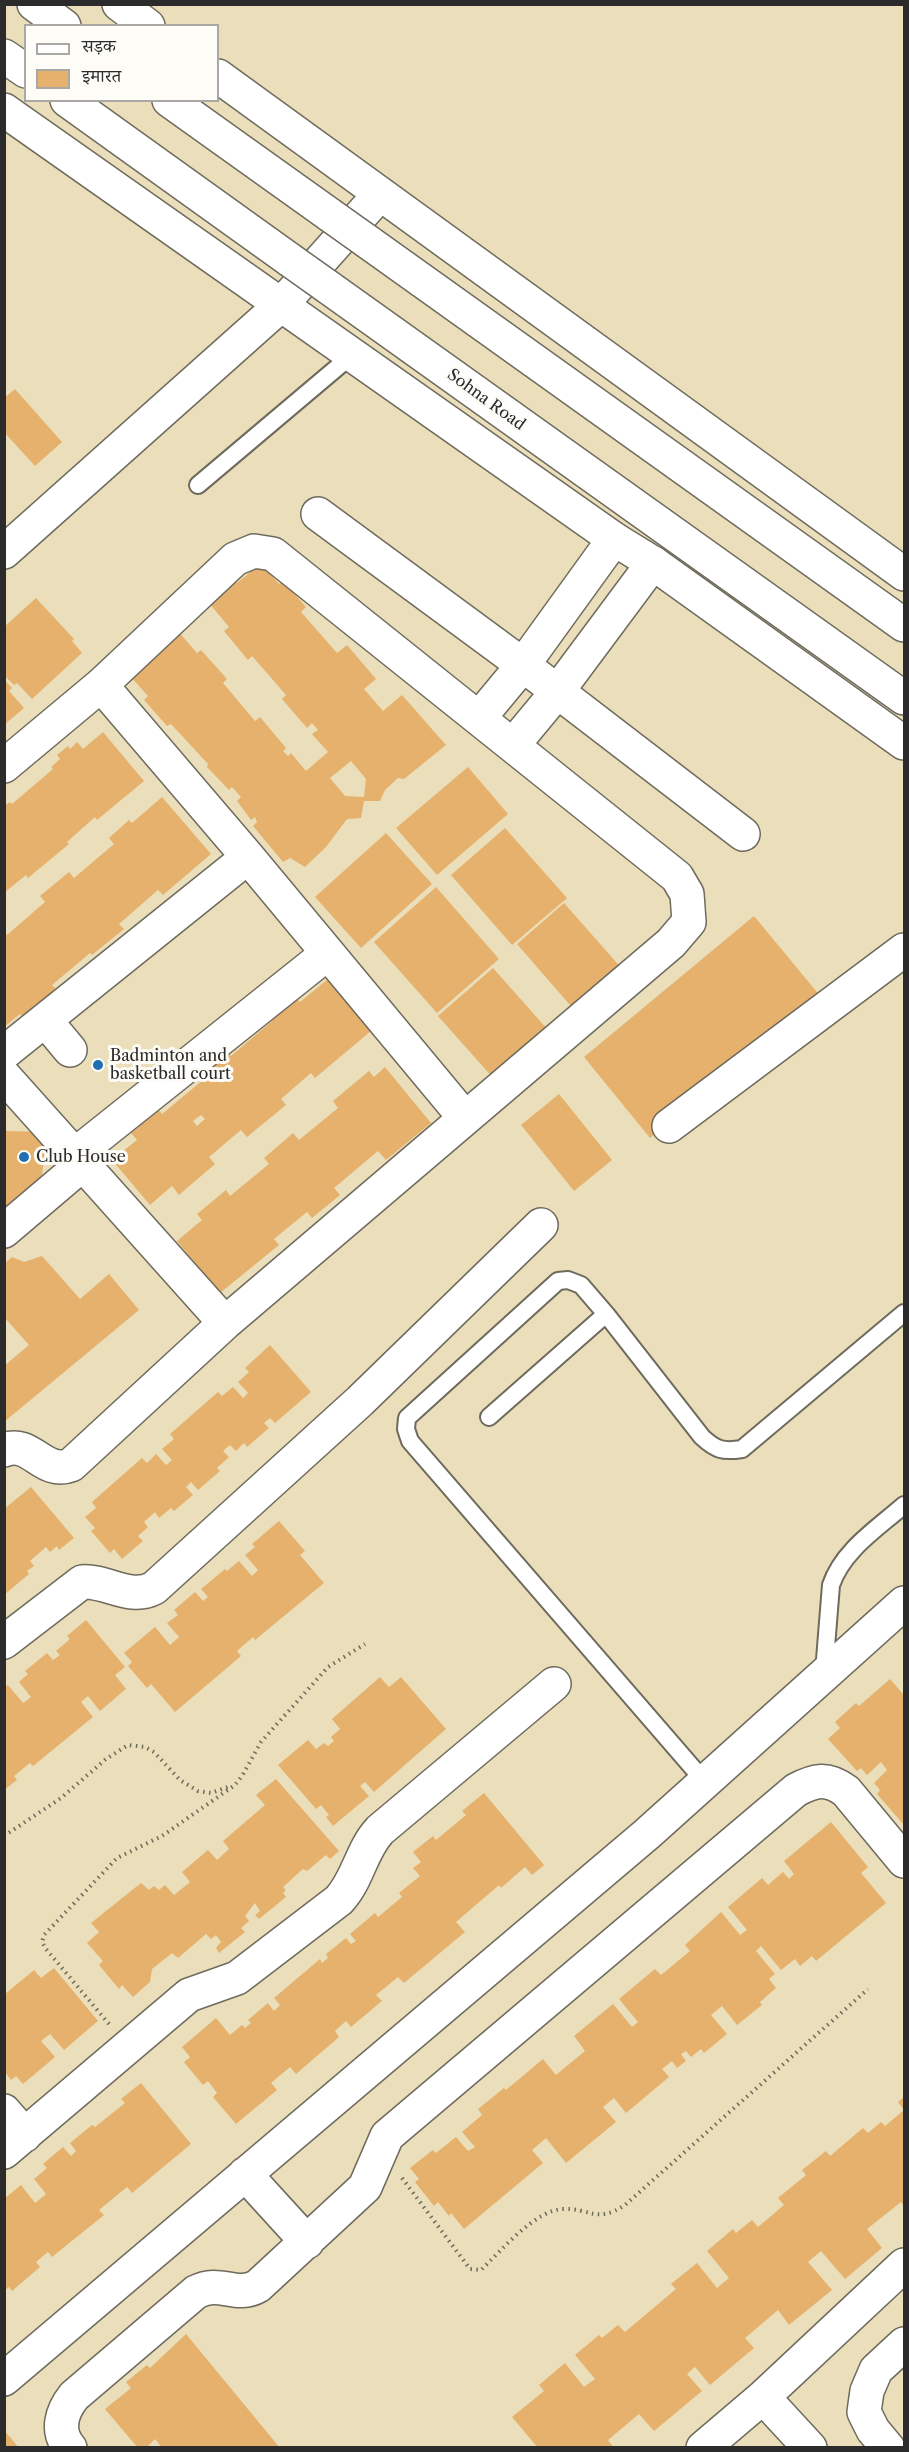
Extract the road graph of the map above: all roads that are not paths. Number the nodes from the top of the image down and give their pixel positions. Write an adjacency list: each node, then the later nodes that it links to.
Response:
1 (34, 4): 3 (main road)
2 (119, 4): 4 (main road)
3 (61, 24)
4 (145, 24)
5 (4, 56): 6 (main road)
6 (24, 70)
7 (219, 77): 11 (main road)
8 (70, 102): 24 (main road, Sohna Road, bridge)
9 (172, 102): 20 (main road, bridge)
10 (4, 110): 12 (main road)
11 (380, 194): 12 (main road); 19 (main road)
12 (281, 304): 13 (main road); 17 (main road)
13 (352, 355): 14 (lane); 16 (main road)
14 (198, 485)
15 (318, 514): 21 (main road)
16 (614, 539): 18 (main road); 21 (main road)
17 (4, 552)
18 (653, 563): 23 (main road); 26 (main road)
19 (904, 574)
20 (904, 625)
21 (523, 665): 23 (main road); 25 (main road)
22 (101, 684): 25 (main road); 28 (main road); 30 (main road)
23 (557, 692): 27 (main road); 29 (main road)
24 (904, 698)
25 (479, 718): 27 (main road)
26 (904, 743)
27 (513, 745): 37 (main road)
28 (4, 766)
29 (743, 834)
30 (248, 857): 32 (main road); 33 (main road)
31 (904, 950): 38 (main road)
32 (328, 953): 37 (main road); 39 (main road)
33 (45, 1020): 34 (main road); 35 (main road)
34 (70, 1050)
35 (4, 1053)
36 (4, 1076): 39 (main road)
37 (465, 1118): 44 (main road)
38 (669, 1126)
39 (80, 1159): 41 (main road); 44 (main road)
40 (541, 1225): 49 (main road)
41 (4, 1232)
42 (904, 1313): 43 (lane)
43 (606, 1314): 45 (lane); 52 (lane)
44 (225, 1323): 46 (main road)
45 (489, 1417)
46 (4, 1450)
47 (904, 1505): 50 (lane)
48 (904, 1603): 50 (main road)
49 (4, 1642)
50 (824, 1675): 52 (main road)
51 (554, 1684): 54 (main road)
52 (705, 1782): 55 (main road)
53 (904, 1861): 56 (main road)
54 (11, 2133)
55 (245, 2174): 56 (main road); 59 (main road)
56 (308, 2242): 61 (main road)
57 (904, 2265): 60 (main road)
58 (904, 2344): 64 (main road)
59 (7, 2372)
60 (763, 2397): 62 (main road); 63 (main road)
61 (70, 2448)
62 (703, 2448)
63 (810, 2448)
64 (888, 2448)

